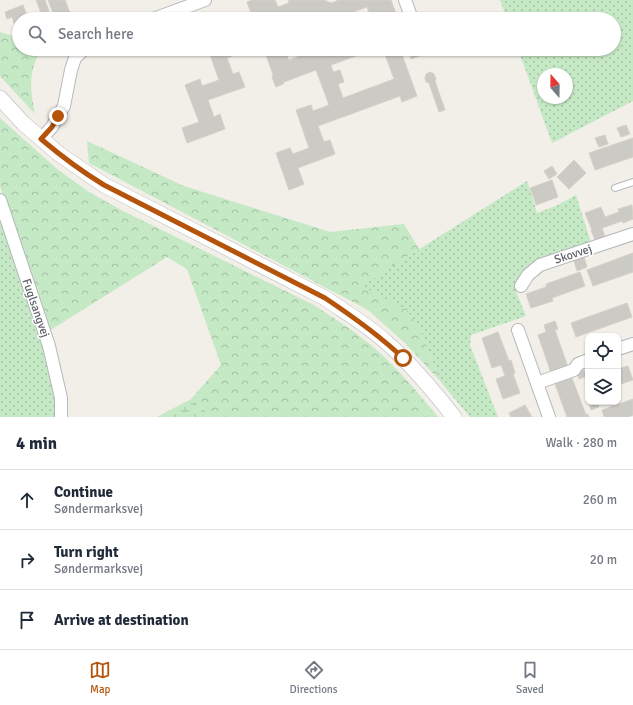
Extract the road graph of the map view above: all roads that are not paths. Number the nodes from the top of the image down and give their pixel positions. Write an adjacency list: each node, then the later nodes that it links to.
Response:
1 (205, 0): 3 (street)
2 (405, 0): 4 (street)
3 (172, 12)
4 (409, 12)
5 (78, 56): 7 (street)
6 (0, 98): 7 (street)
7 (41, 139): 19 (street)
8 (633, 182): 9 (lane)
9 (615, 188)
10 (1, 209): 18 (street, Fuglsangvej)
11 (633, 234): 12 (street, Skovvej)
12 (520, 286)
13 (518, 330): 17 (street)
14 (633, 344): 15 (street)
15 (621, 348)
16 (585, 361): 17 (street)
17 (537, 383): 20 (street)
18 (61, 417)
19 (454, 417)
20 (549, 417)

